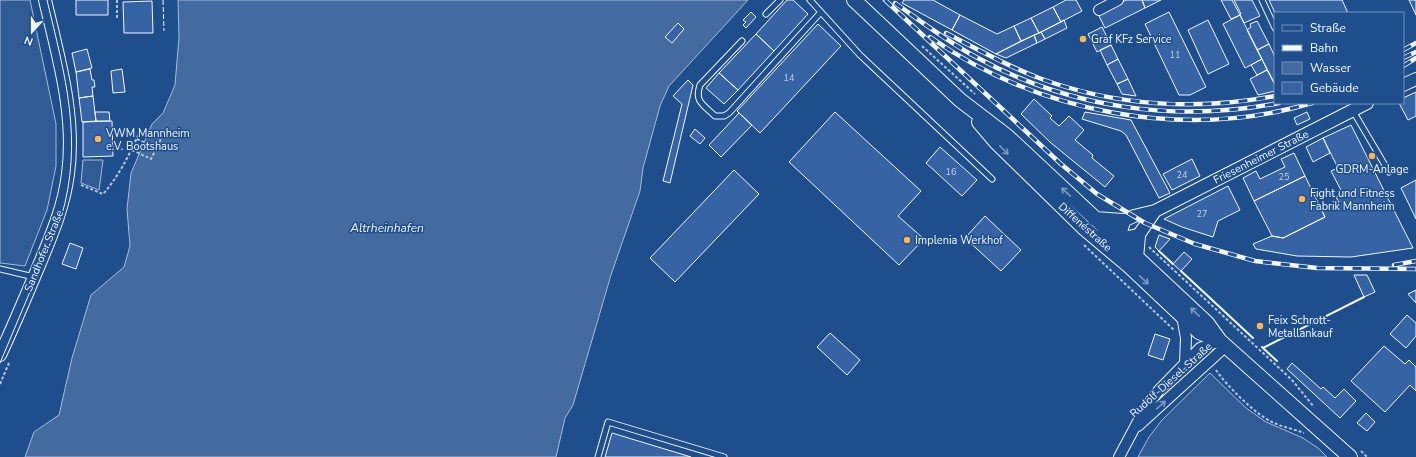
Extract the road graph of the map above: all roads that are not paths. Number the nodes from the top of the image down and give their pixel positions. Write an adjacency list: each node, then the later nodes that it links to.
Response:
1 (44, 0): 28 (street, Sandhofer Straße)
2 (780, 0): 9 (lane)
3 (810, 0): 8 (lane)
4 (854, 0): 14 (main road, Diffenéstraße)
5 (1118, 0): 7 (street)
6 (1262, 0): 10 (lane)
7 (1099, 10)
8 (821, 12): 11 (lane); 18 (lane)
9 (766, 14)
10 (1274, 26)
11 (742, 41)
12 (1416, 79): 13 (street)
13 (1404, 85)
14 (960, 100): 20 (main road, Diffenéstraße, one-way to 14); 24 (main road, Diffenéstraße, one-way to 24)
15 (1365, 104): 16 (street, Friesenheimer Straße)
16 (1352, 110): 17 (lane); 19 (street, Friesenheimer Straße)
17 (1389, 172)
18 (992, 179)
19 (1155, 211): 21 (street, Friesenheimer Straße); 22 (street, Friesenheimer Straße)
20 (1094, 218): 21 (main road); 23 (main road, Diffenéstraße)
21 (1123, 221): 23 (main road)
22 (1138, 236): 23 (main road); 26 (main road)
23 (1118, 240): 24 (main road); 25 (main road); 26 (main road, Diffenéstraße)
24 (1102, 243): 25 (main road, Diffenéstraße)
25 (1115, 254): 29 (main road, Diffenéstraße, one-way to 29)
26 (1136, 258): 30 (main road, Diffenéstraße, one-way to 26)
27 (0, 269): 28 (lane)
28 (34, 277): 31 (street, Sandhofer Straße)
29 (1182, 316): 30 (main road, Diffenéstraße); 32 (street, Rudolf-Diesel-Straße)
30 (1223, 344): 32 (street, Rudolf-Diesel-Straße); 33 (street, Rudolf-Diesel-Straße, one-way to 30); 34 (main road, Diffenéstraße)
31 (0, 355)
32 (1185, 363): 33 (street, Rudolf-Diesel-Straße)
33 (1132, 432): 37 (street, Rudolf-Diesel-Straße)
34 (1353, 452)
35 (598, 457): 36 (lane)
36 (724, 457)
37 (1119, 457)

